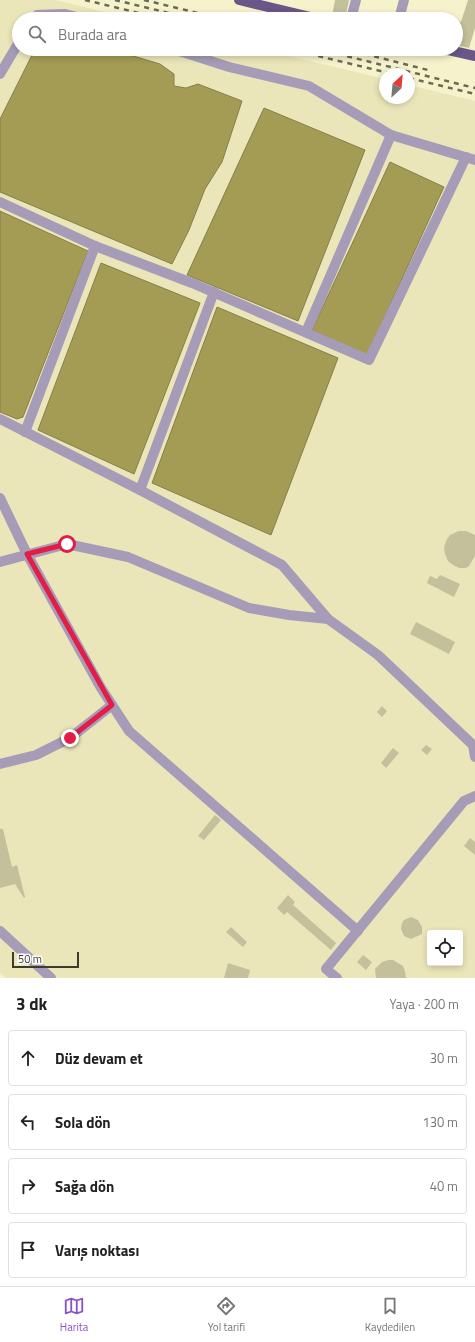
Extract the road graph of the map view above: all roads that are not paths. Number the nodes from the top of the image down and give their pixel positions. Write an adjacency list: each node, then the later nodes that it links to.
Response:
1 (239, 0): 4 (main road)
2 (356, 0): 6 (street)
3 (404, 0): 7 (street)
4 (272, 3): 5 (main road)
5 (298, 12)
6 (353, 12)
7 (401, 12)
8 (463, 53): 11 (main road)
9 (12, 54): 12 (street)
10 (194, 56): 13 (street)
11 (475, 56)
12 (0, 74)
13 (391, 135): 14 (street); 18 (street)
14 (470, 158): 18 (street)
15 (0, 202): 16 (street)
16 (96, 246): 17 (street); 20 (street)
17 (214, 292): 18 (street); 21 (street)
18 (306, 332)
19 (0, 420): 20 (street)
20 (25, 432): 21 (street)
21 (140, 490): 25 (street)
22 (0, 498): 23 (street)
23 (27, 554): 24 (street); 25 (street); 26 (street)
24 (0, 562)
25 (328, 619): 27 (street)
26 (112, 705): 28 (street); 30 (street)
27 (475, 757)
28 (0, 764)
29 (475, 796): 30 (street)
30 (358, 931): 33 (street)
31 (0, 932): 32 (street)
32 (51, 978)
33 (337, 978)

